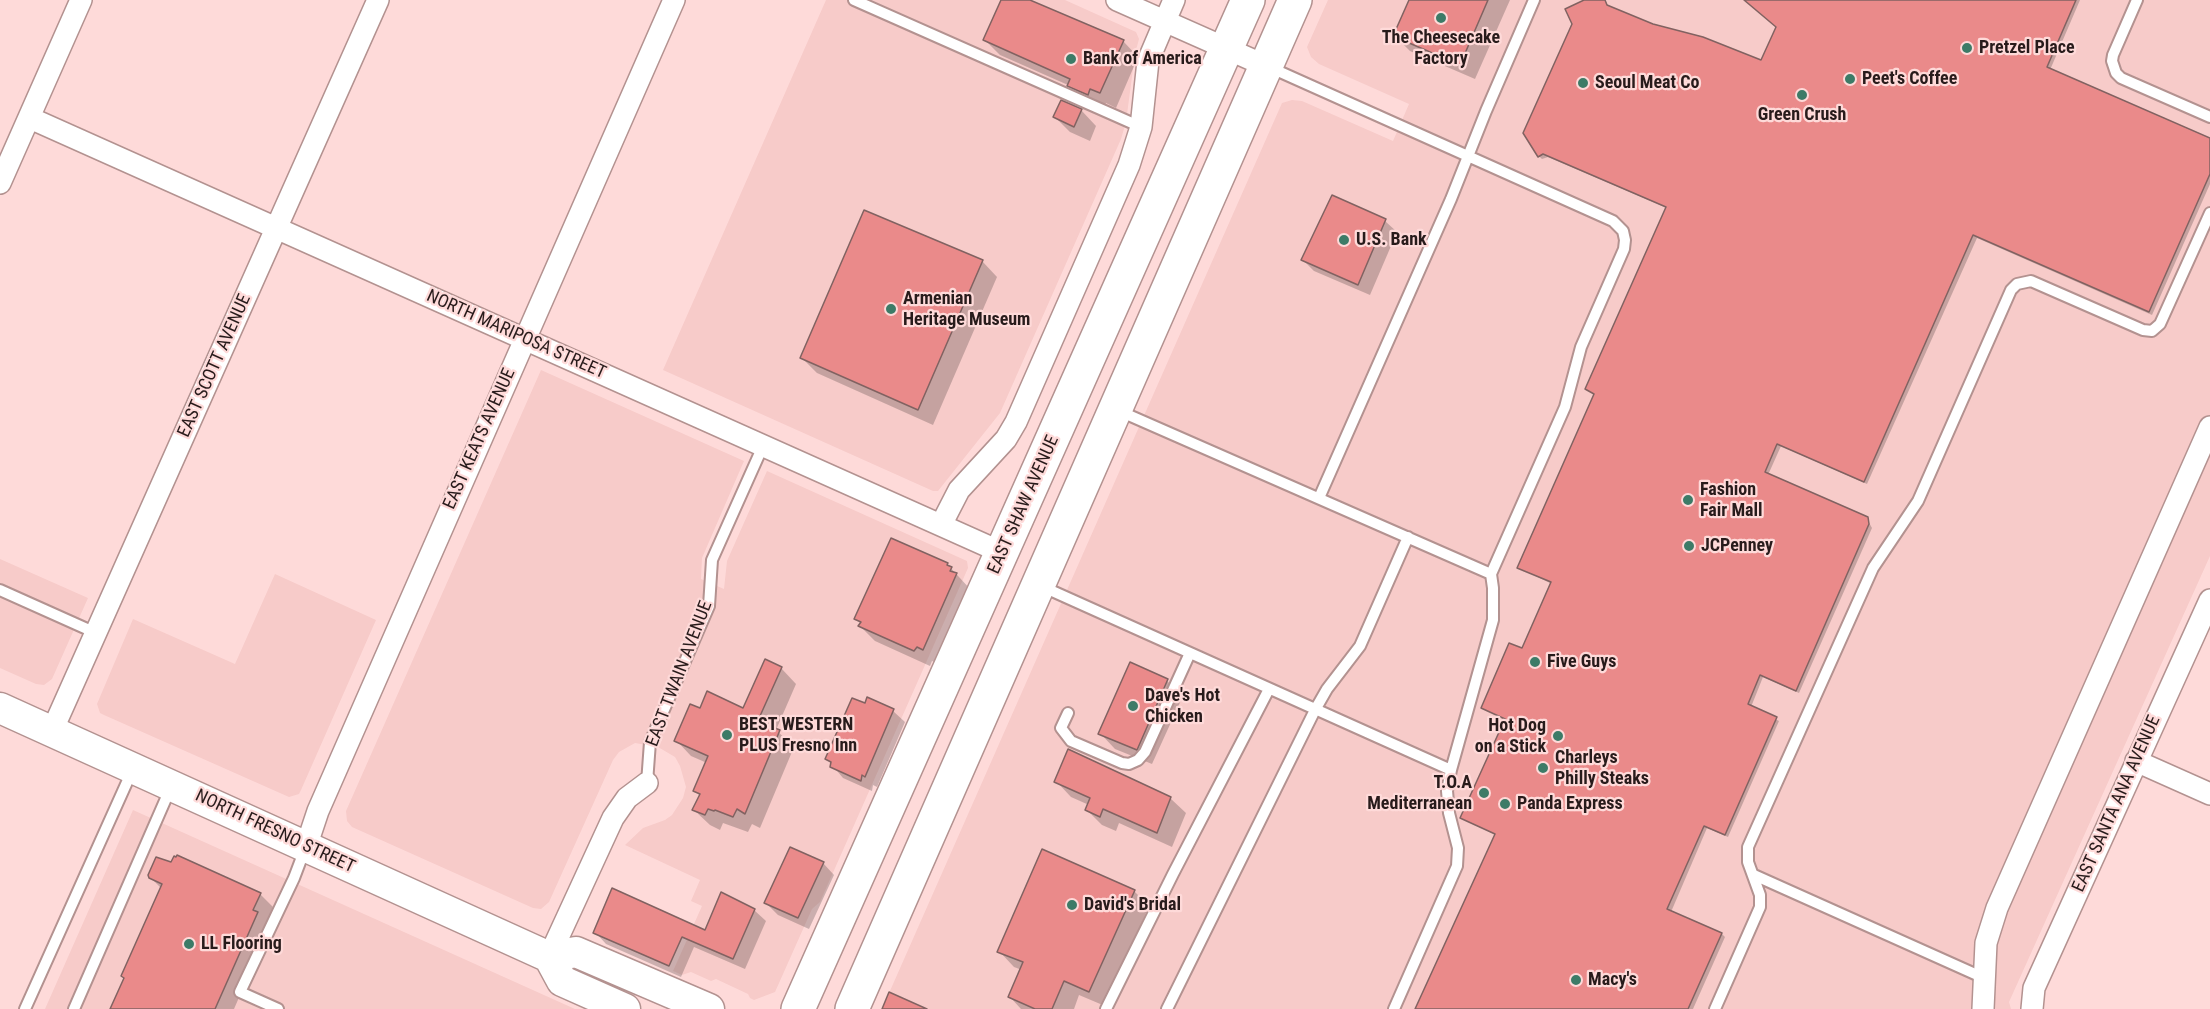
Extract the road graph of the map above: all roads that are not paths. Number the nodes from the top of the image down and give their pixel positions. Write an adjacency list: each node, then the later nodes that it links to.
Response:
1 (81, 0): 15 (street)
2 (378, 0): 20 (street, EAST SCOTT AVENUE)
3 (674, 0): 21 (street, EAST KEATS AVENUE)
4 (854, 0): 16 (lane)
5 (1116, 0): 11 (street)
6 (1174, 0): 11 (street)
7 (1248, 0): 12 (main road, EAST SHAW AVENUE)
8 (1294, 0): 13 (main road)
9 (1534, 0): 17 (lane)
10 (2137, 0): 14 (lane)
11 (1164, 21): 12 (street); 16 (street)
12 (1227, 48): 13 (street); 22 (main road, EAST SHAW AVENUE)
13 (1266, 66): 17 (lane); 23 (main road)
14 (2210, 117)
15 (30, 118): 18 (street); 20 (street, NORTH MARIPOSA STREET)
16 (1141, 128): 27 (street)
17 (1469, 156): 26 (lane); 30 (lane)
18 (0, 183)
19 (2210, 213): 49 (lane)
20 (276, 228): 21 (street, NORTH MARIPOSA STREET); 34 (street, EAST SCOTT AVENUE)
21 (524, 339): 25 (street, NORTH MARIPOSA STREET); 48 (street, EAST KEATS AVENUE)
22 (1082, 376): 29 (main road, EAST SHAW AVENUE); 31 (main road)
23 (1114, 408): 26 (lane); 31 (main road)
24 (2210, 427): 51 (street)
25 (763, 446): 27 (street, NORTH MARIPOSA STREET); 45 (lane, EAST TWAIN AVENUE)
26 (1319, 498): 28 (lane)
27 (941, 525): 29 (street, NORTH MARIPOSA STREET)
28 (1408, 537): 30 (lane); 38 (lane)
29 (1003, 553): 41 (main road); 57 (main road, EAST SHAW AVENUE)
30 (1491, 574): 44 (lane)
31 (1037, 584): 35 (lane); 41 (main road)
32 (0, 590): 34 (lane)
33 (2210, 600): 42 (street, EAST SANTA ANA AVENUE)
34 (96, 633): 40 (street, EAST SCOTT AVENUE)
35 (1190, 653): 36 (lane); 39 (lane)
36 (1269, 689): 38 (lane); 59 (lane)
37 (0, 708): 40 (main road, NORTH FRESNO STREET)
38 (1315, 710): 44 (lane); 60 (lane)
39 (1068, 713)
40 (52, 731): 43 (main road, NORTH FRESNO STREET)
41 (971, 734): 58 (main road)
42 (2136, 761): 47 (street); 64 (street, EAST SANTA ANA AVENUE)
43 (134, 768): 46 (main road, NORTH FRESNO STREET); 53 (lane)
44 (1451, 771): 61 (lane)
45 (647, 783): 50 (street, EAST TWAIN AVENUE)
46 (172, 785): 48 (main road, NORTH FRESNO STREET); 54 (lane)
47 (2210, 794)
48 (306, 847): 50 (main road, NORTH FRESNO STREET); 55 (lane)
49 (1754, 875): 51 (lane); 62 (lane)
50 (549, 957): 52 (main road); 56 (main road)
51 (1984, 978): 63 (street)
52 (614, 1007)
53 (25, 1009)
54 (74, 1009)
55 (278, 1009)
56 (710, 1009)
57 (798, 1009)
58 (852, 1009)
59 (1106, 1009)
60 (1167, 1009)
61 (1394, 1009)
62 (1715, 1009)
63 (1983, 1009)
64 (2032, 1009)

